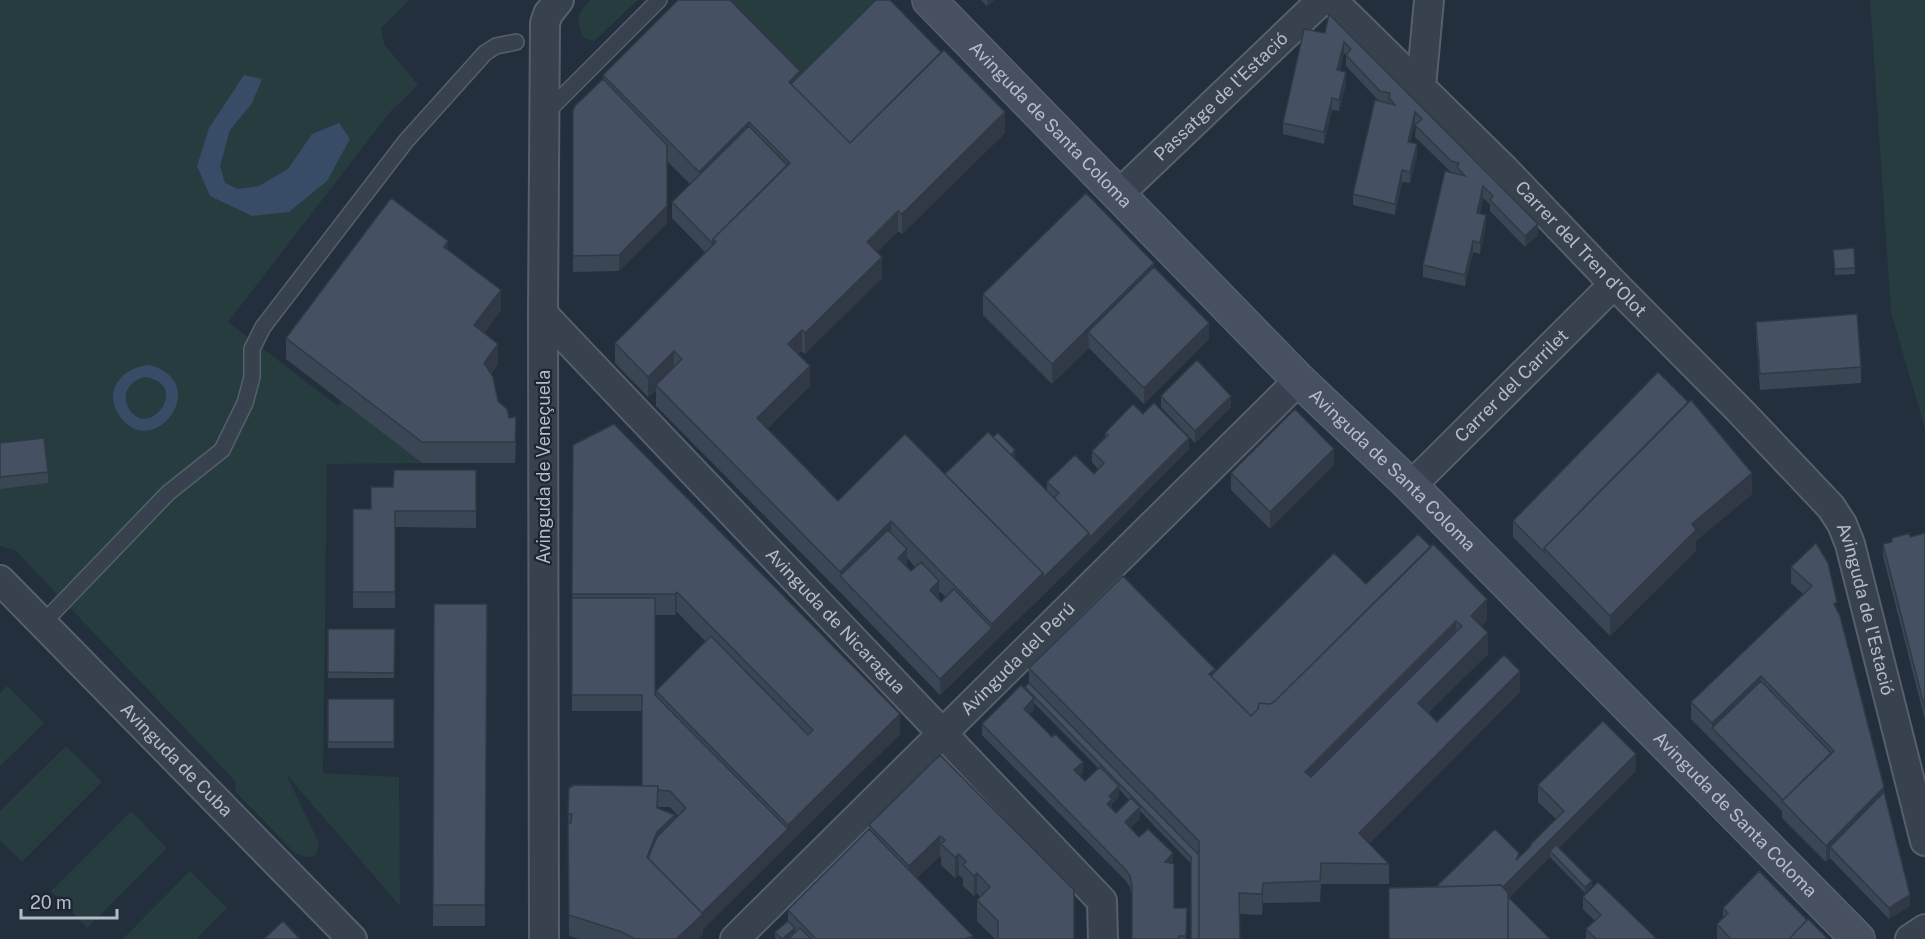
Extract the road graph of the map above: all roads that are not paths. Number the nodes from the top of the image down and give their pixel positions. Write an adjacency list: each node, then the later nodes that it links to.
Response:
1 (560, 0): 9 (street, Avinguda de Veneçuela)
2 (659, 0): 9 (lane)
3 (929, 0): 10 (main road, Avinguda de Santa Coloma)
4 (1322, 0): 10 (street, Passatge de l'Estació)
5 (1332, 0): 8 (street, Carrer del Tren d'Olot)
6 (1429, 0): 8 (street)
7 (516, 42): 17 (lane)
8 (1421, 87): 11 (street, Carrer del Tren d'Olot)
9 (544, 115): 12 (street, Avinguda de Veneçuela)
10 (1119, 194): 13 (main road, Avinguda de Santa Coloma)
11 (1614, 284): 14 (street, Carrer del Tren d'Olot); 15 (street, Carrer del Carrilet)
12 (543, 314): 18 (street, Avinguda de Nicaragua); 22 (street, Avinguda de Veneçuela)
13 (1299, 380): 15 (main road, Avinguda de Santa Coloma); 18 (street, Avinguda del Perú)
14 (1742, 413): 19 (street, Avinguda de l'Estació)
15 (1411, 486): 25 (main road, Avinguda de Santa Coloma)
16 (0, 580): 17 (street, Avinguda de Cuba)
17 (42, 624): 21 (street, Avinguda de Cuba)
18 (943, 735): 23 (street, Avinguda del Perú); 24 (street, Avinguda de Nicaragua)
19 (1925, 841)
20 (1925, 929): 26 (street)
21 (352, 939)
22 (544, 939)
23 (735, 939)
24 (1102, 939)
25 (1858, 939)
26 (1910, 939)

